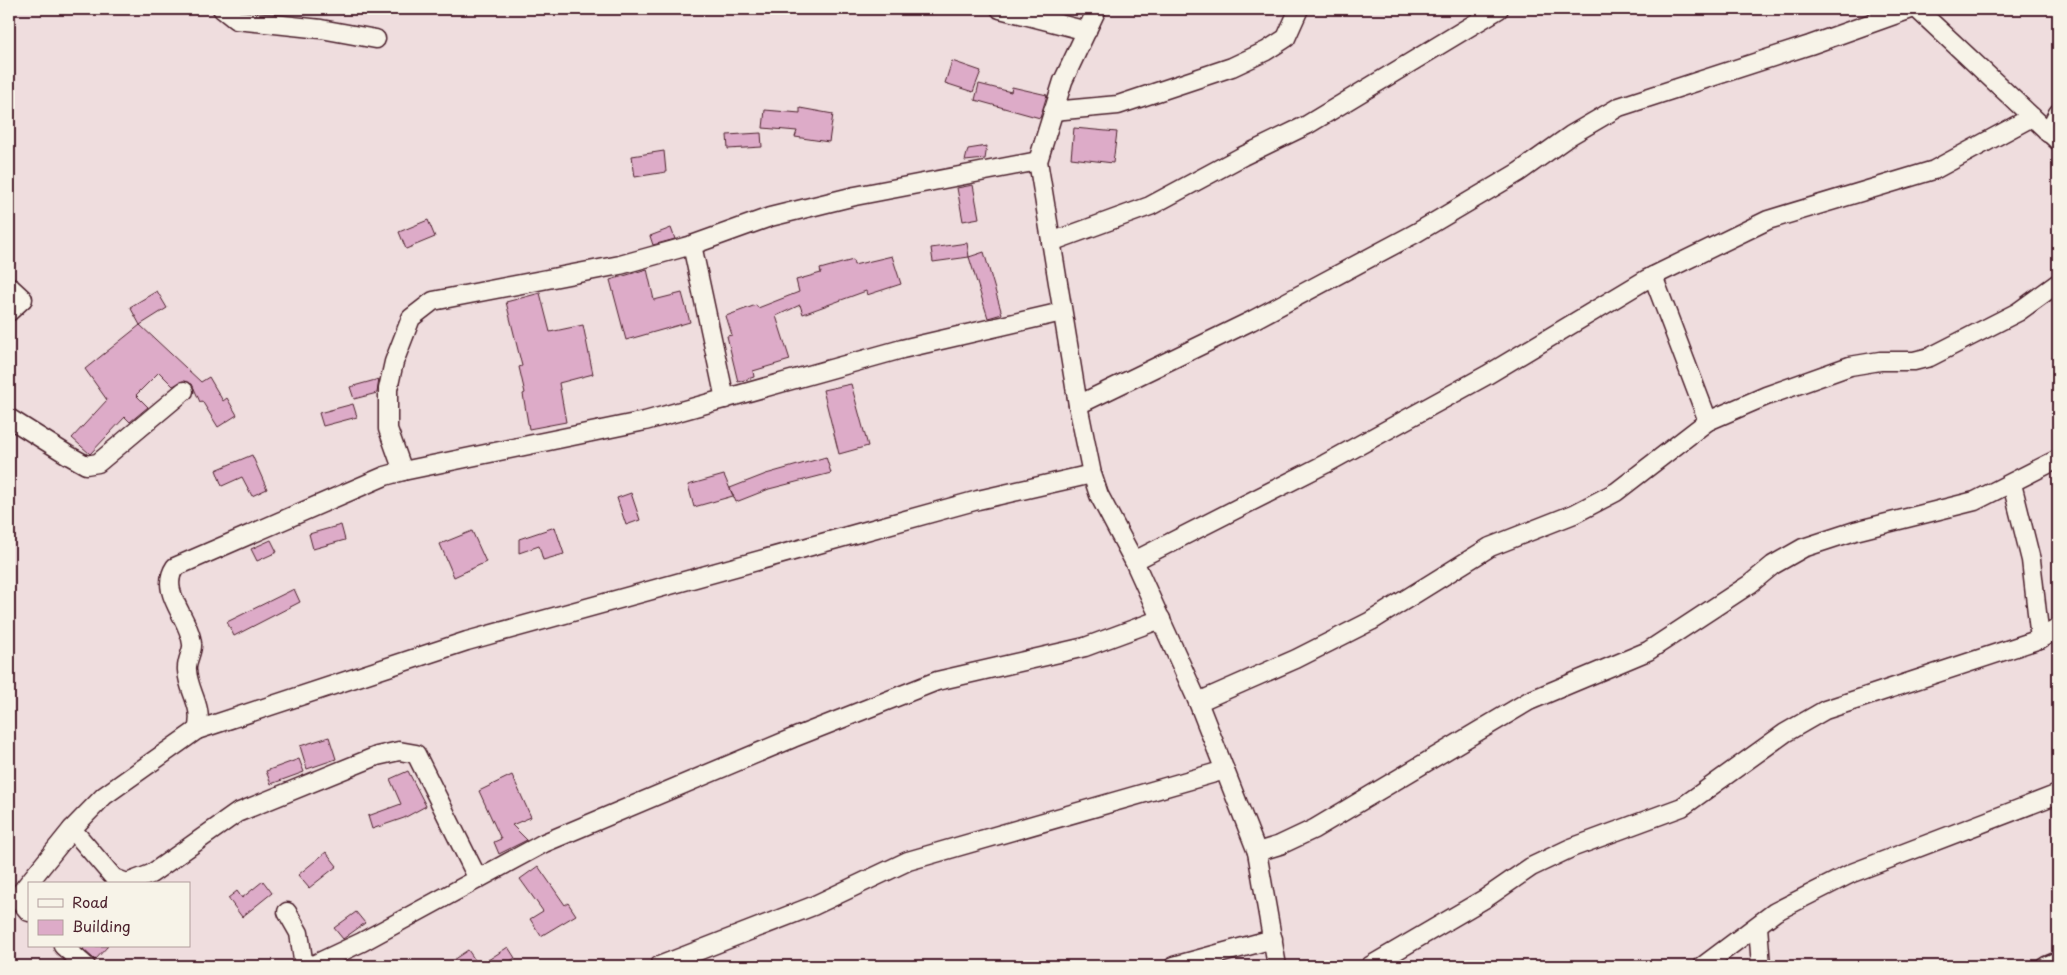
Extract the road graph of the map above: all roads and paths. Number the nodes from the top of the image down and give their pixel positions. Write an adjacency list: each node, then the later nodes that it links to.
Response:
1 (222, 9): 9 (street)
2 (1000, 9): 8 (street)
3 (1097, 9): 8 (street)
4 (1299, 9): 10 (street)
5 (1498, 9): 15 (street)
6 (1911, 9): 24 (street)
7 (1926, 12): 12 (street)
8 (1087, 31): 10 (street)
9 (376, 39)
10 (1053, 111): 14 (street)
11 (2058, 113): 13 (street)
12 (2032, 117): 13 (street); 17 (street)
13 (2053, 137)
14 (1038, 161): 15 (street); 16 (street)
15 (1051, 242): 21 (street)
16 (692, 245): 23 (street); 28 (street)
17 (1653, 276): 26 (street); 31 (street)
18 (2058, 283): 26 (street)
19 (9, 286): 20 (street)
20 (9, 312)
21 (1062, 312): 23 (street); 24 (street)
22 (184, 391): 25 (street)
23 (725, 399): 28 (street)
24 (1078, 405): 29 (street)
25 (9, 418)
26 (1708, 421): 35 (street)
27 (2058, 459): 30 (street)
28 (403, 471): 36 (street)
29 (1092, 474): 31 (street); 36 (street)
30 (2012, 484): 34 (street); 40 (street)
31 (1134, 561): 32 (street)
32 (1161, 619): 35 (street); 41 (street)
33 (2058, 628): 34 (street)
34 (2040, 639): 58 (street)
35 (1198, 702): 37 (street)
36 (197, 730): 39 (street)
37 (1225, 770): 40 (street); 55 (street)
38 (2058, 794): 48 (street)
39 (72, 829): 42 (street); 43 (street)
40 (1256, 852): 49 (street)
41 (478, 879): 44 (street); 54 (street)
42 (29, 882)
43 (124, 882)
44 (130, 882)
45 (28, 884): 46 (street)
46 (28, 911)
47 (287, 912): 53 (street)
48 (1758, 926): 59 (street); 60 (street)
49 (1274, 939): 56 (street); 57 (street)
50 (65, 948): 52 (street)
51 (2058, 961): 61 (street)
52 (86, 966)
53 (304, 966)
54 (311, 966)
55 (659, 966)
56 (1174, 966)
57 (1277, 966)
58 (1370, 966)
59 (1703, 966)
60 (1761, 966)
61 (2046, 966)

